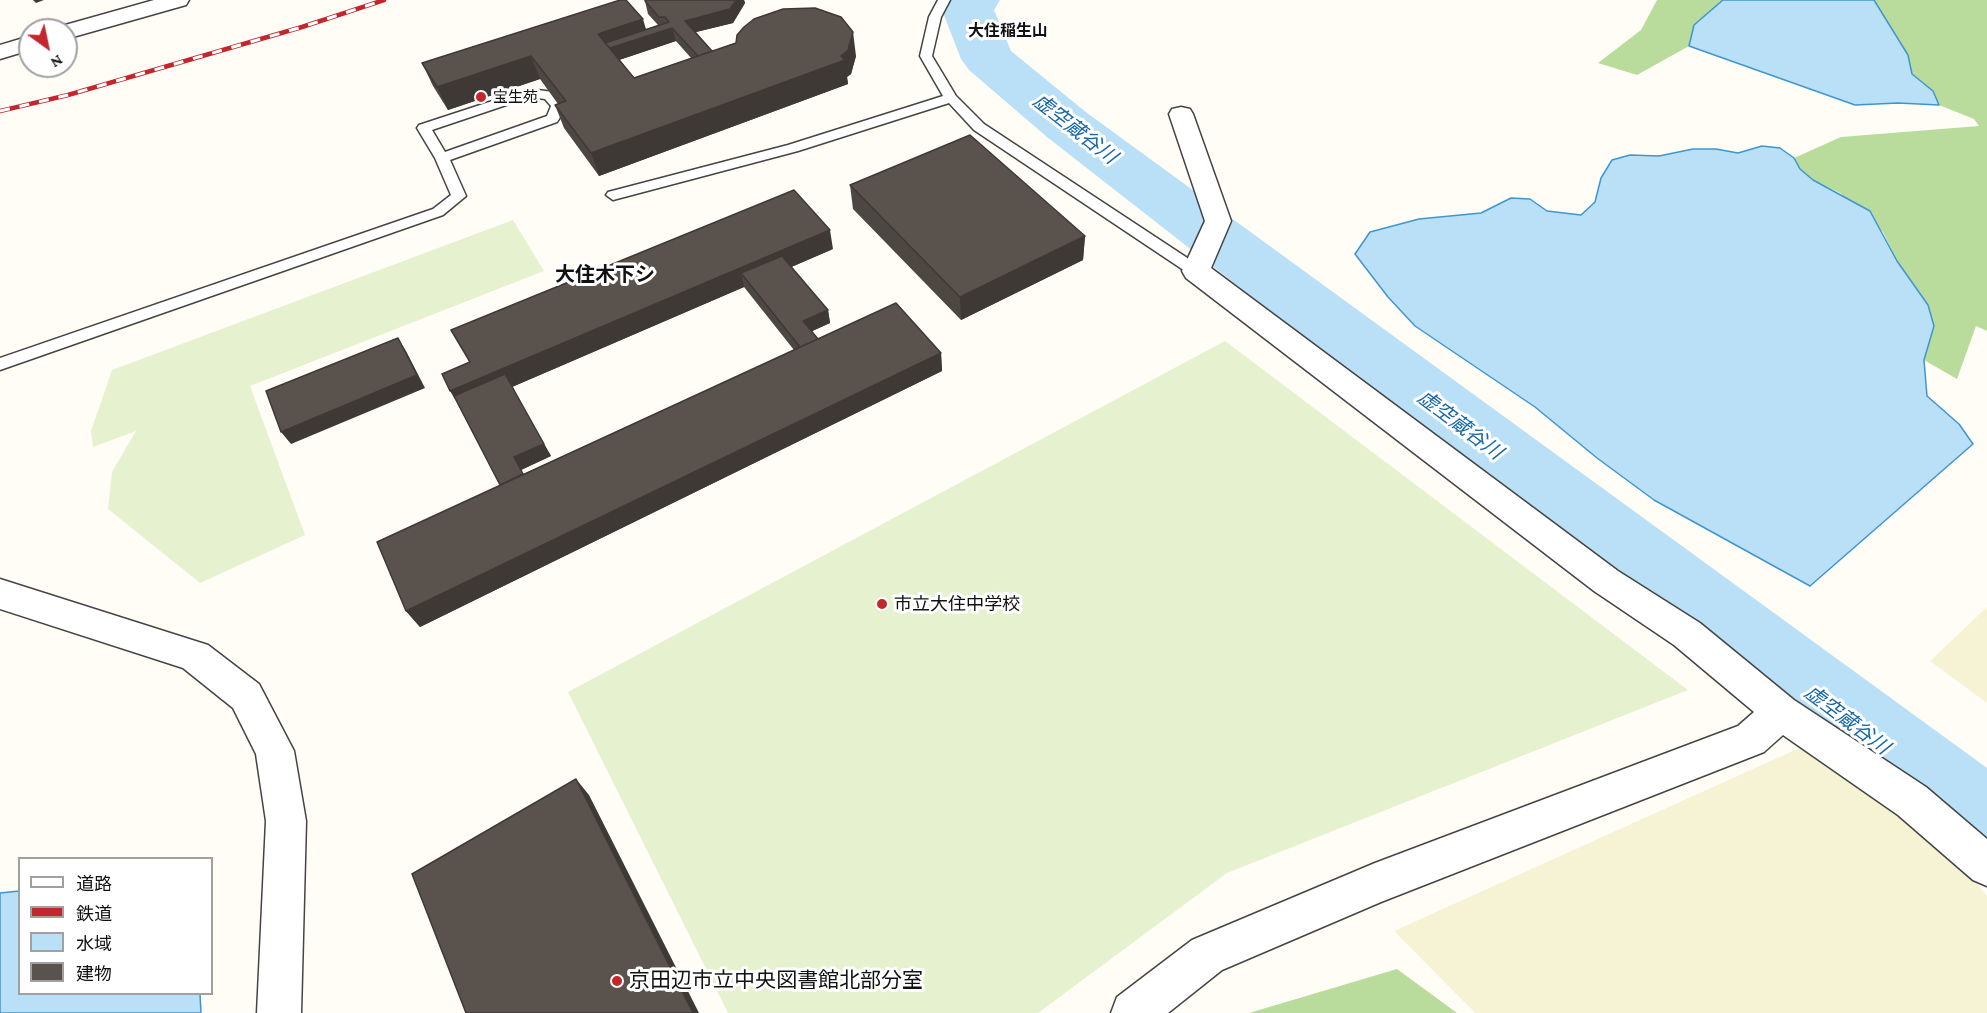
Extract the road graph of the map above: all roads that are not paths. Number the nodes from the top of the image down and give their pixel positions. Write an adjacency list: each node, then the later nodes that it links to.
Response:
1 (177, 0): 3 (street)
2 (944, 0): 6 (lane)
3 (78, 29)
4 (18, 47): 5 (street)
5 (0, 52)
6 (951, 98): 9 (lane); 10 (lane)
7 (1181, 114): 10 (street)
8 (442, 158): 8 (lane); 11 (lane)
9 (613, 195)
10 (1196, 271): 13 (street)
11 (0, 364)
12 (0, 594): 15 (street)
13 (1780, 712): 14 (street); 16 (street)
14 (1987, 866)
15 (279, 1013)
16 (1133, 1013)

